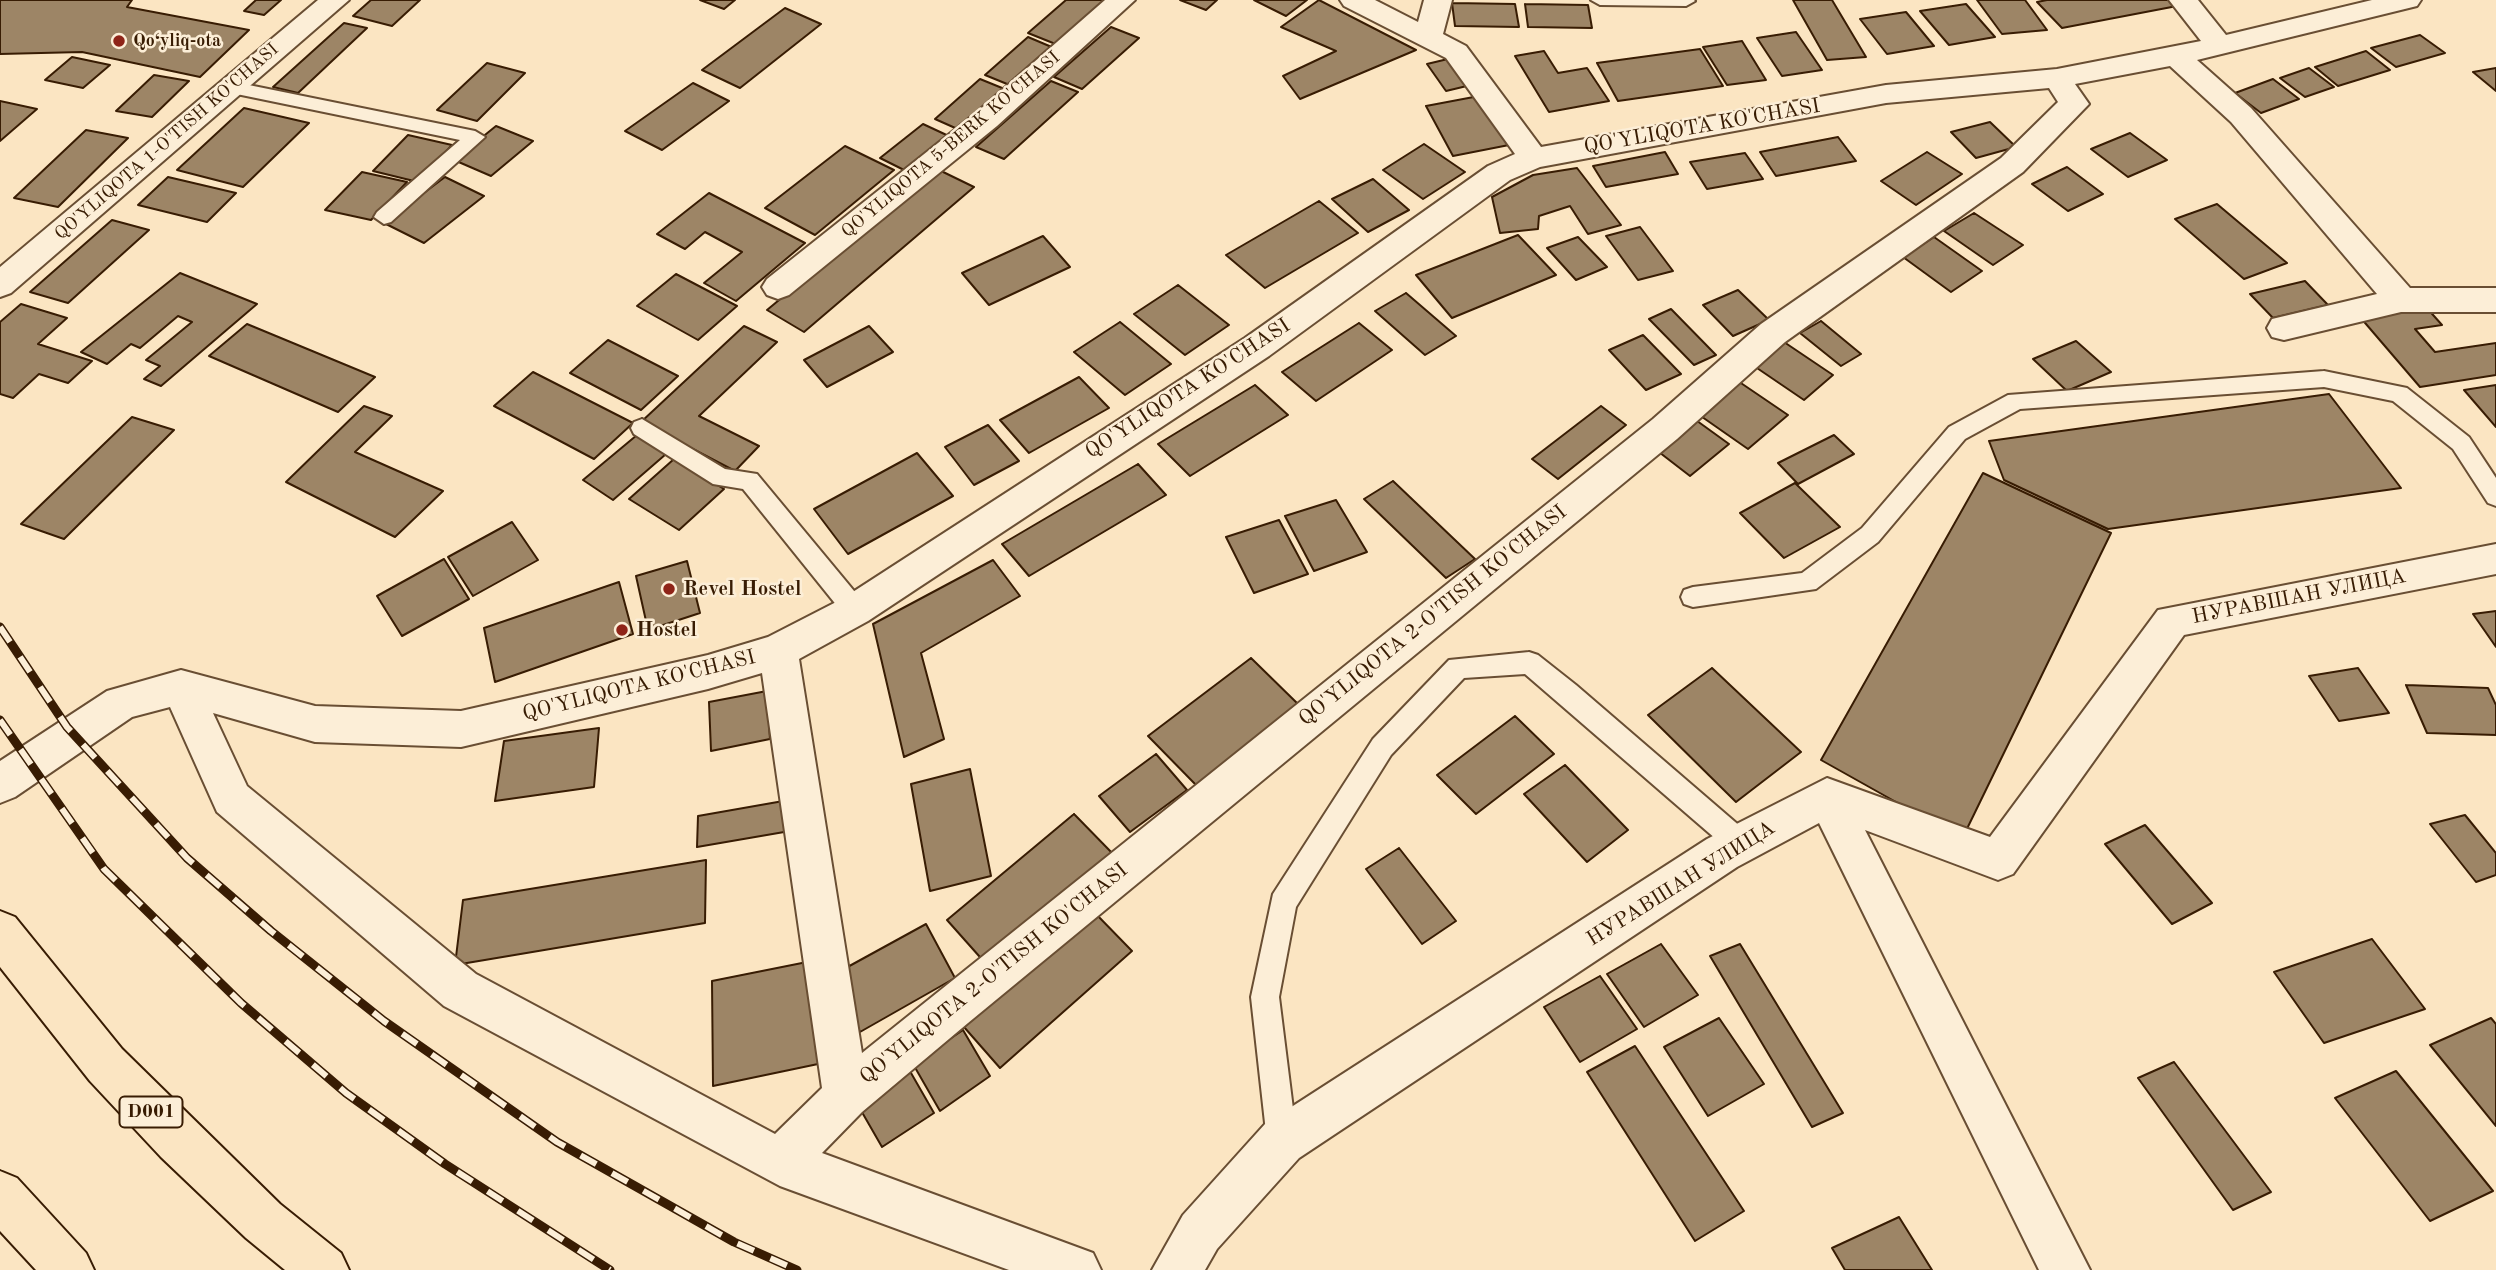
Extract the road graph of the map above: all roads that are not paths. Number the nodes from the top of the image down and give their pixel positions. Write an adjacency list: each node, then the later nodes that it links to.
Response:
1 (335, 0): 13 (street, QO'YLIQOTA 1-O'TISH KO'CHASI)
2 (1121, 0): 17 (street, QO'YLIQOTA 5-BERK KO'CHASI)
3 (1354, 0): 9 (street)
4 (1438, 0): 9 (street)
5 (1600, 0): 7 (lane)
6 (2183, 0): 10 (street)
7 (1686, 1)
8 (2392, 2): 10 (street, QO'YLIQOTA KO'CHASI)
9 (1428, 36): 14 (street)
10 (2218, 43): 11 (street, QO'YLIQOTA KO'CHASI)
11 (2176, 56): 12 (street, QO'YLIQOTA KO'CHASI); 18 (street)
12 (2057, 78): 14 (street, QO'YLIQOTA KO'CHASI); 32 (street, QO'YLIQOTA 2-O'TISH KO'CHASI)
13 (229, 87): 15 (lane); 16 (street, QO'YLIQOTA 1-O'TISH KO'CHASI)
14 (1533, 158): 25 (street, QO'YLIQOTA KO'CHASI)
15 (384, 217)
16 (0, 285)
17 (778, 287)
18 (2401, 300): 19 (street); 20 (street)
19 (2496, 300)
20 (2284, 328)
21 (642, 428): 25 (lane)
22 (2496, 497): 24 (lane)
23 (2496, 559): 29 (street, НУРАВШАН УЛИЦА)
24 (1692, 597)
25 (855, 610): 26 (street, QO'YLIQOTA KO'CHASI)
26 (779, 651): 27 (street, QO'YLIQOTA KO'CHASI); 32 (street)
27 (181, 687): 28 (street, QO'YLIQOTA KO'CHASI); 34 (street)
28 (0, 784)
29 (1827, 797): 30 (street, НУРАВШАН УЛИЦА); 40 (street)
30 (1740, 843): 33 (street, НУРАВШАН УЛИЦА); 33 (lane)
31 (0, 932): 37 (highway, D001)
32 (846, 1096): 34 (street, QO'YLIQOTA 2-O'TISH KO'CHASI)
33 (1282, 1141): 39 (street, НУРАВШАН УЛИЦА)
34 (780, 1162): 38 (street)
35 (0, 1195): 36 (highway)
36 (69, 1270)
37 (324, 1270)
38 (1076, 1270)
39 (1177, 1270)
40 (2065, 1270)

